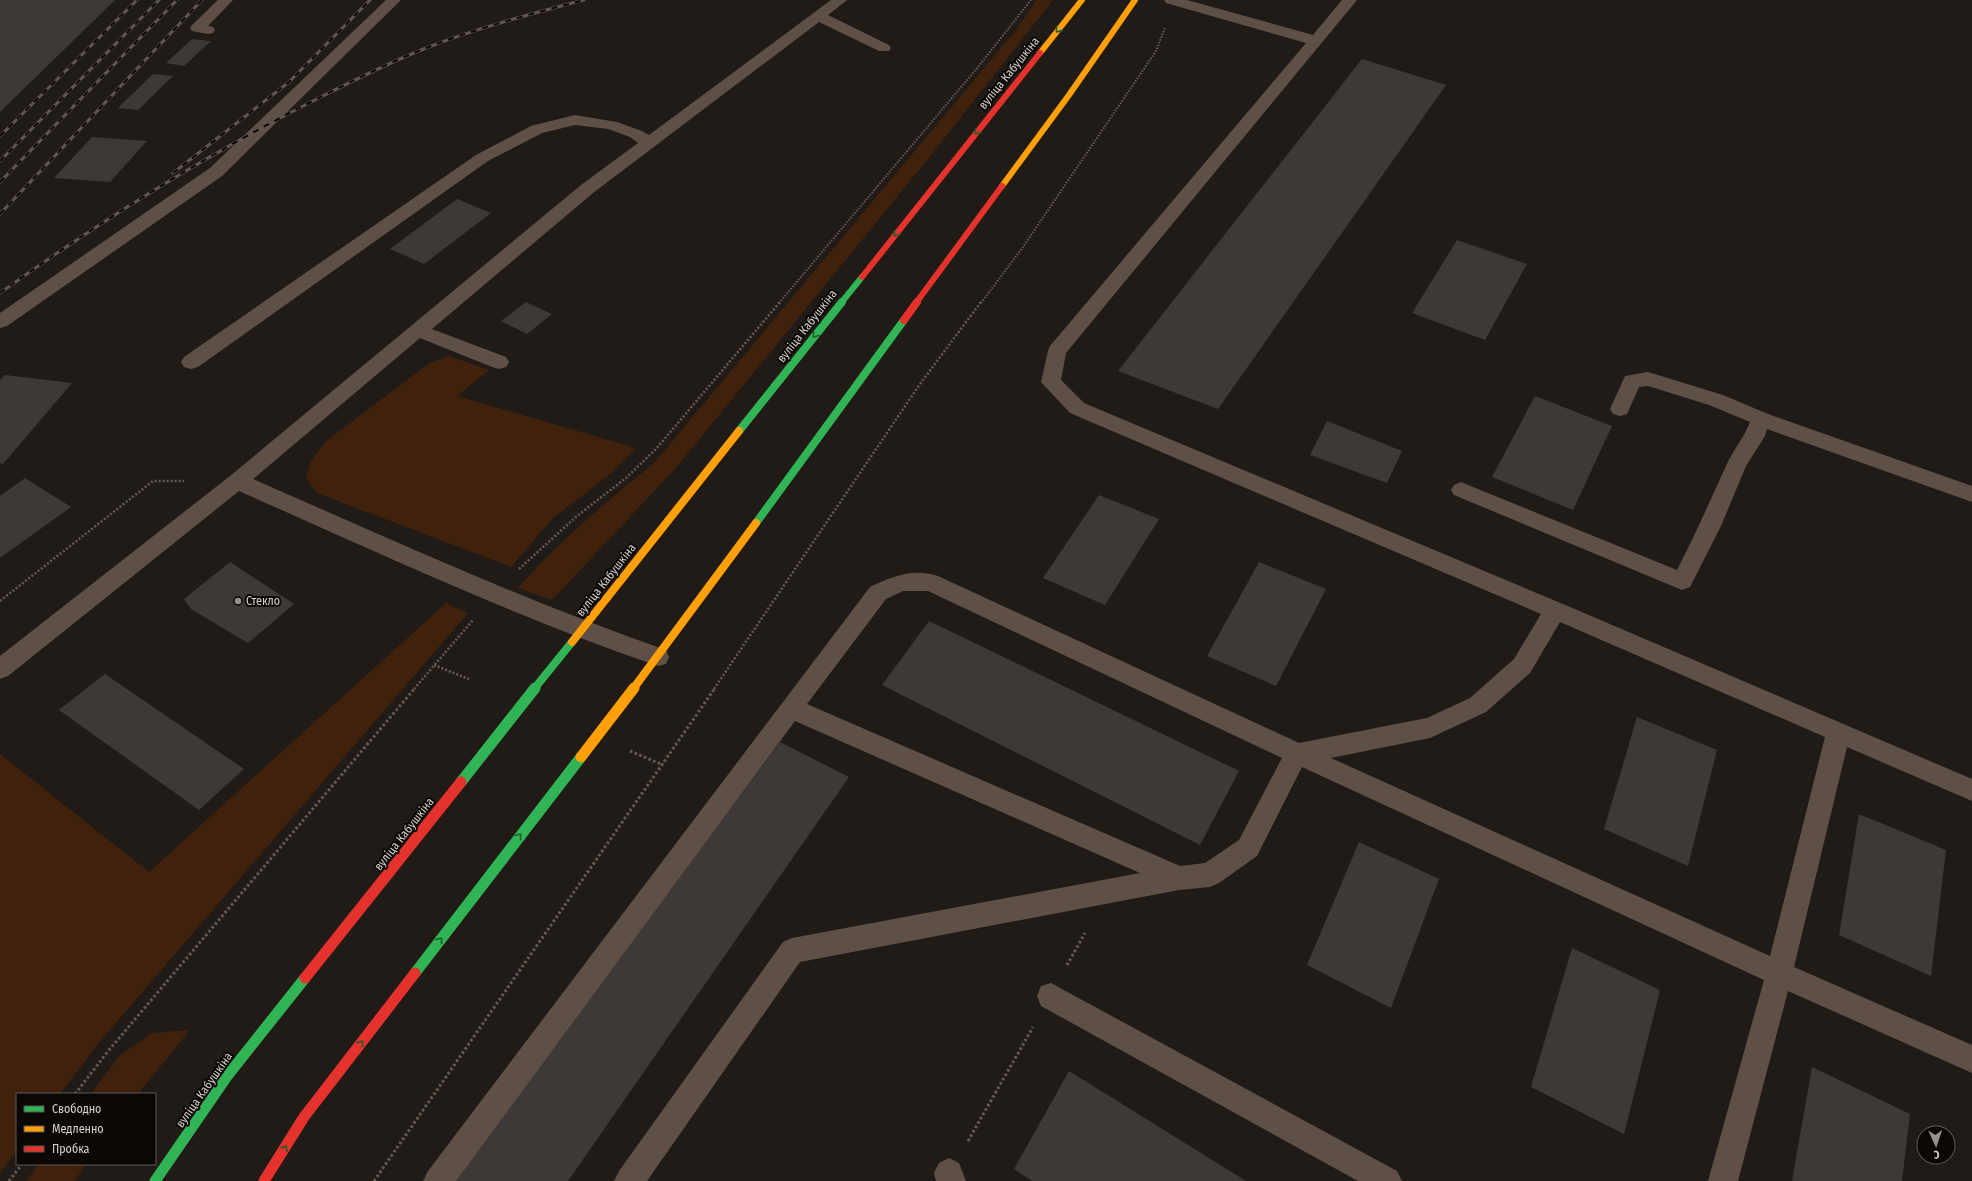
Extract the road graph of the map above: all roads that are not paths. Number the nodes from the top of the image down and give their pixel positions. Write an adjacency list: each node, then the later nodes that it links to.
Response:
1 (226, 0): 9 (lane)
2 (394, 0): 13 (lane)
3 (840, 0): 8 (lane)
4 (1082, 0): 23 (main road, вуліца Кабушкіна, one-way to 23)
5 (1135, 0): 24 (main road)
6 (1350, 0): 10 (lane)
7 (1173, 1): 10 (lane)
8 (818, 16): 11 (lane); 12 (lane)
9 (208, 30)
10 (1315, 41): 22 (lane)
11 (884, 48)
12 (649, 143): 14 (lane); 15 (lane)
13 (0, 322)
14 (417, 330): 16 (lane); 19 (lane)
15 (191, 362)
16 (499, 362)
17 (1620, 409): 18 (lane)
18 (1761, 419): 20 (lane); 21 (lane)
19 (237, 481): 23 (lane); 25 (lane)
20 (1461, 490)
21 (1972, 494)
22 (1554, 610): 27 (lane); 28 (lane)
23 (582, 630): 24 (lane); 34 (main road, вуліца Кабушкіна)
24 (658, 657): 35 (main road, one-way to 24)
25 (0, 669)
26 (791, 708): 28 (lane); 30 (lane); 36 (lane)
27 (1838, 733): 29 (lane); 31 (lane)
28 (1297, 754): 30 (lane); 31 (lane)
29 (1972, 790)
30 (1179, 878): 37 (lane)
31 (1780, 975): 33 (lane); 39 (lane)
32 (1051, 996): 38 (lane)
33 (1972, 1059)
34 (155, 1181)
35 (264, 1181)
36 (438, 1181)
37 (629, 1181)
38 (1387, 1181)
39 (1723, 1181)

